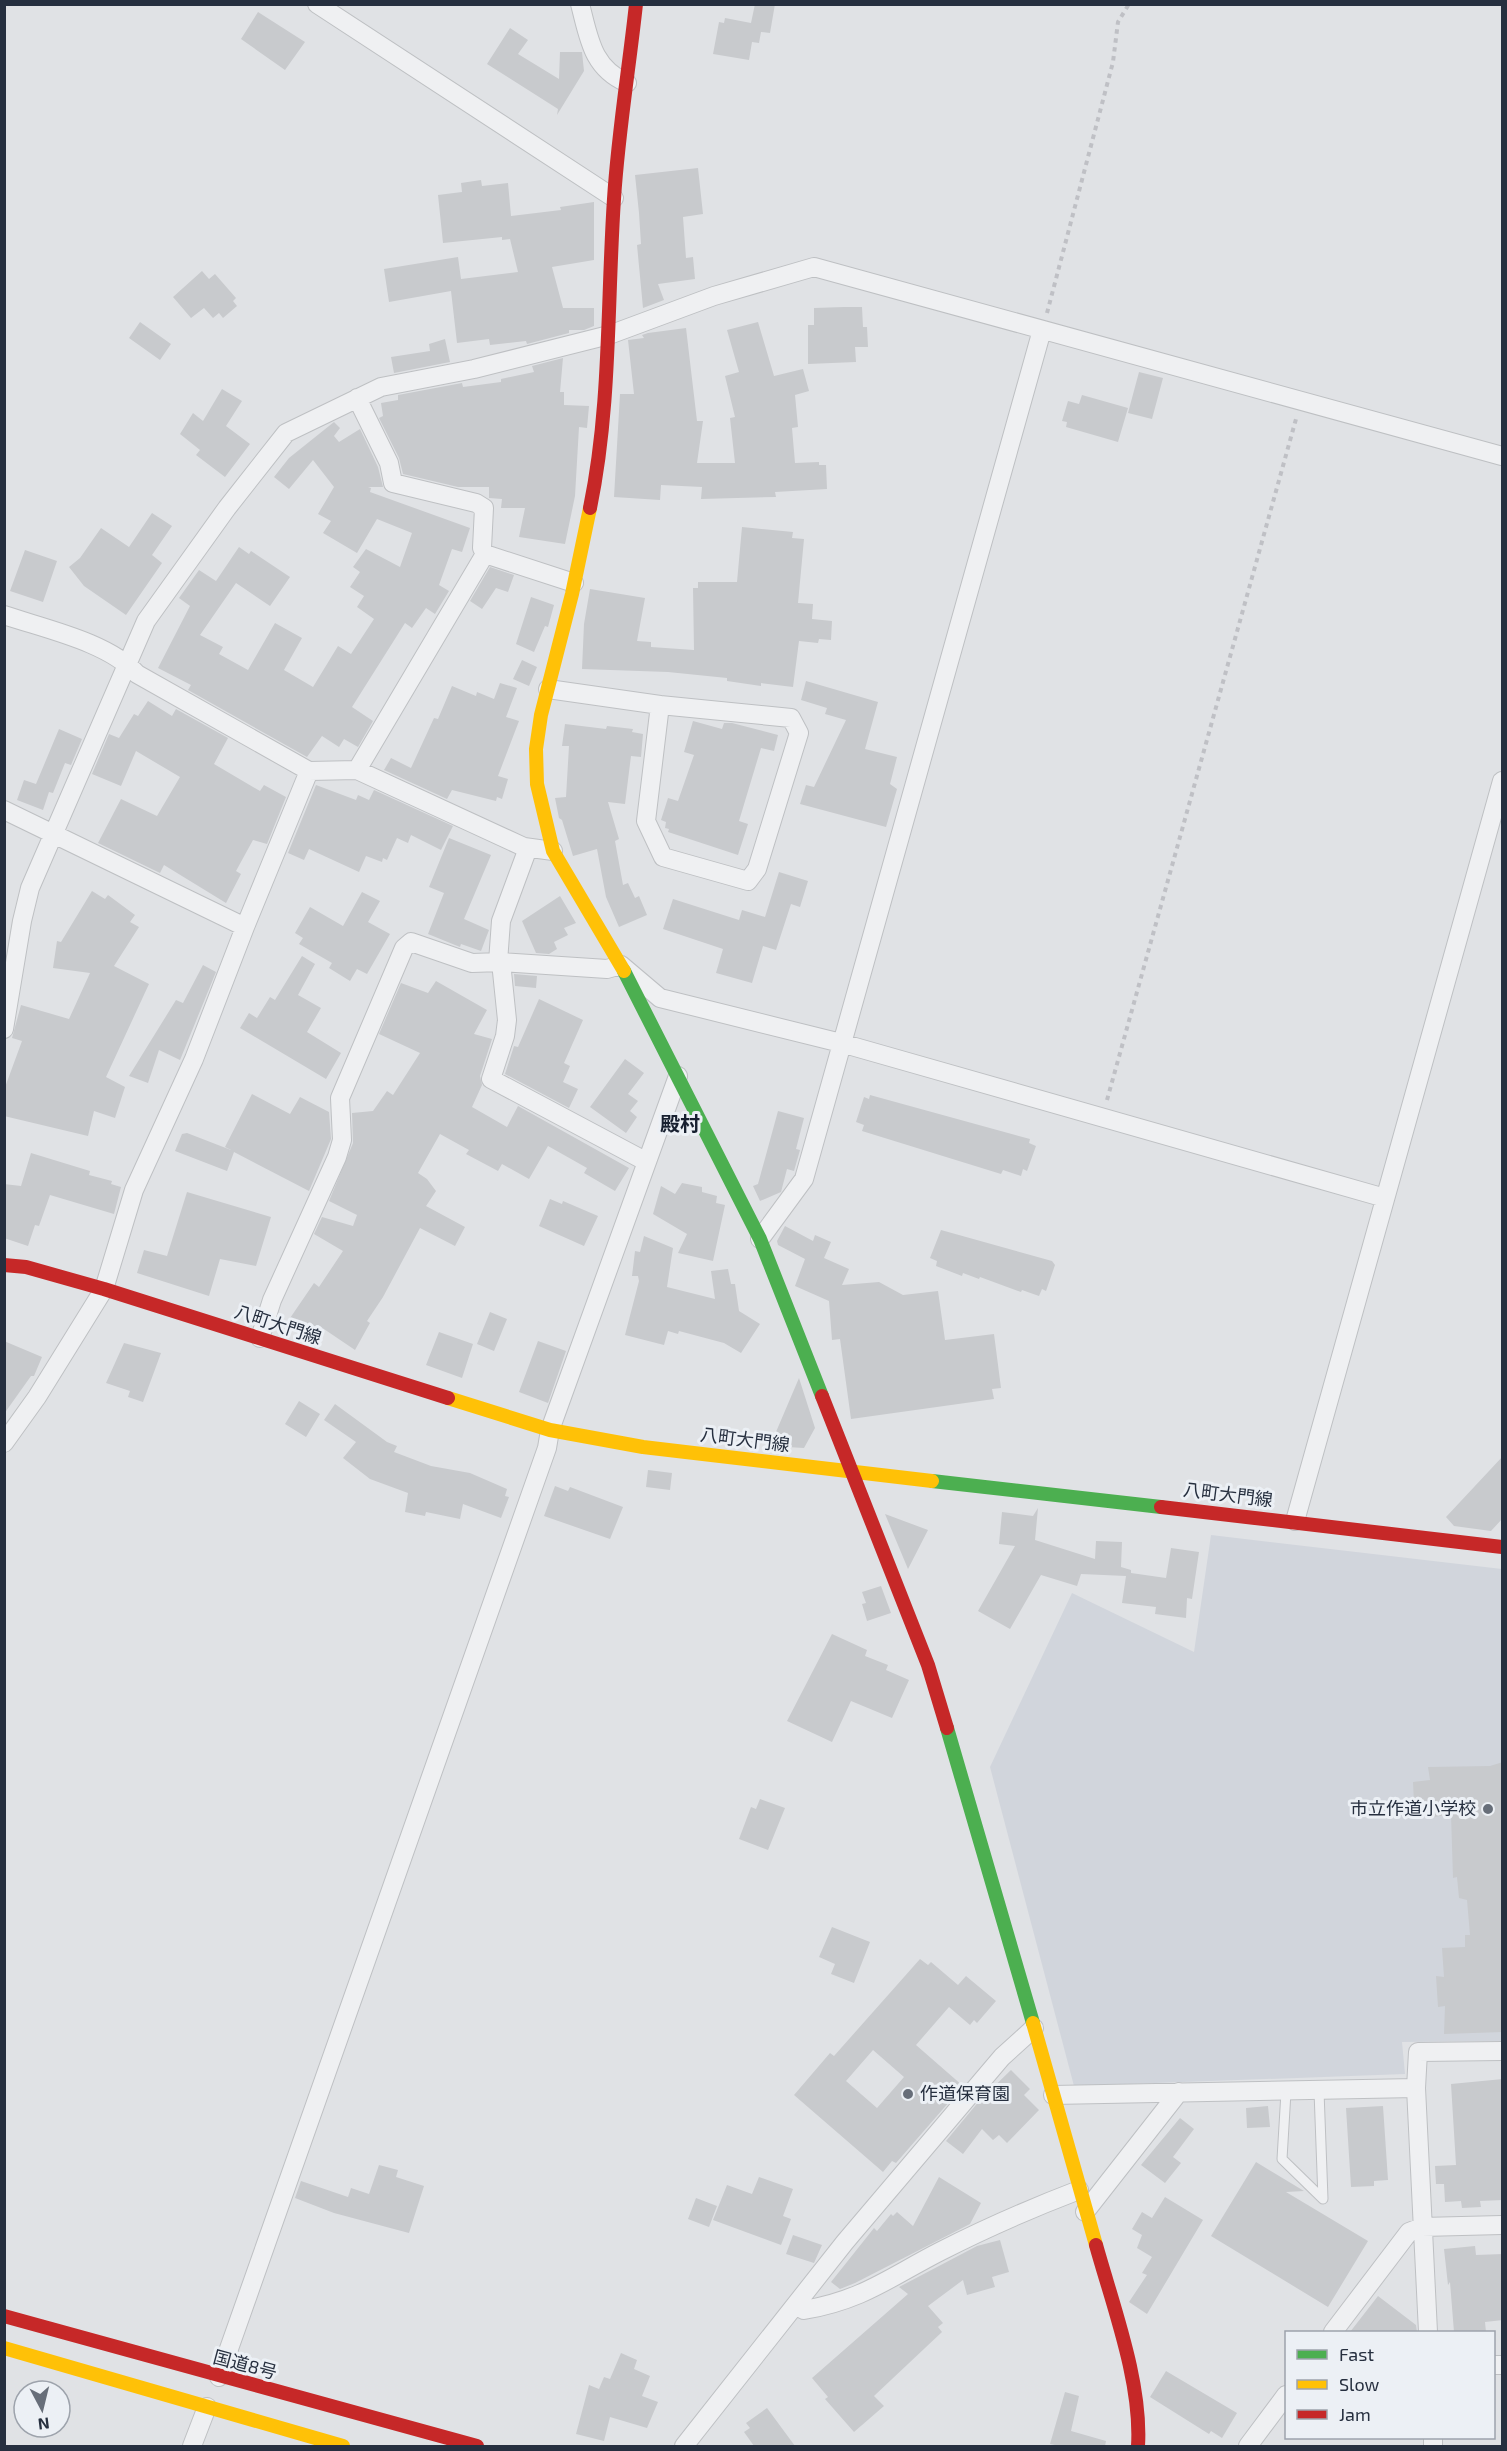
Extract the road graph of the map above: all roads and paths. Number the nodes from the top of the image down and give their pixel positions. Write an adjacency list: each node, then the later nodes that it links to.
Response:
1 (317, 4): 6 (street)
2 (580, 4): 5 (street)
3 (636, 4): 5 (main road)
4 (1129, 4): 7 (path)
5 (627, 83): 6 (main road)
6 (614, 198): 8 (main road)
7 (1042, 330): 8 (street); 10 (street); 29 (street)
8 (609, 335): 9 (street); 13 (main road)
9 (357, 398): 12 (street); 15 (street)
10 (1301, 401): 11 (street); 31 (path)
11 (1503, 456)
12 (485, 554): 13 (street); 18 (street)
13 (574, 583): 16 (main road)
14 (4, 615): 15 (street)
15 (127, 663): 19 (street); 22 (street)
16 (548, 689): 17 (street); 24 (main road)
17 (660, 705): 17 (street)
18 (357, 770): 19 (street); 23 (street)
19 (309, 771): 25 (street)
20 (1503, 781): 33 (street)
21 (4, 810): 22 (street)
22 (54, 832): 25 (street); 28 (street)
23 (528, 848): 24 (street); 26 (street)
24 (553, 851): 27 (main road)
25 (245, 927): 36 (street)
26 (499, 962): 27 (street); 32 (street); 37 (street)
27 (621, 965): 29 (street); 30 (main road)
28 (4, 1029)
29 (841, 1043): 31 (street); 34 (street)
30 (678, 1076): 32 (street); 34 (main road)
31 (1102, 1118): 33 (street)
32 (647, 1162): 38 (street)
33 (1385, 1198): 41 (street)
34 (760, 1239): 40 (main road)
35 (4, 1265): 36 (main road, 八町大門線)
36 (104, 1289): 37 (main road, 八町大門線); 39 (street)
37 (260, 1338): 38 (main road, 八町大門線)
38 (550, 1430): 40 (main road, 八町大門線); 59 (street)
39 (4, 1443)
40 (851, 1470): 41 (main road, 八町大門線); 43 (main road)
41 (1295, 1521): 42 (main road, 八町大門線)
42 (1503, 1547)
43 (1034, 2028): 49 (main road); 54 (street)
44 (1503, 2051): 45 (street)
45 (1416, 2088): 46 (street); 53 (street)
46 (1319, 2091): 48 (street); 48 (lane)
47 (1179, 2092): 48 (street); 49 (street); 51 (street)
48 (1286, 2092)
49 (1053, 2095): 50 (main road)
50 (1079, 2190): 51 (main road); 54 (street)
51 (1085, 2212): 66 (main road)
52 (1503, 2225): 53 (street)
53 (1422, 2227): 56 (street); 57 (street)
54 (796, 2305): 65 (street)
55 (4, 2316): 59 (main road, 国道8号)
56 (1334, 2331)
57 (1428, 2331)
58 (4, 2348): 61 (main road)
59 (219, 2377): 64 (main road, 国道8号)
60 (1285, 2398): 67 (street)
61 (207, 2407): 62 (street); 63 (main road)
62 (192, 2446)
63 (343, 2446)
64 (477, 2446)
65 (684, 2446)
66 (1138, 2446)
67 (1248, 2446)

